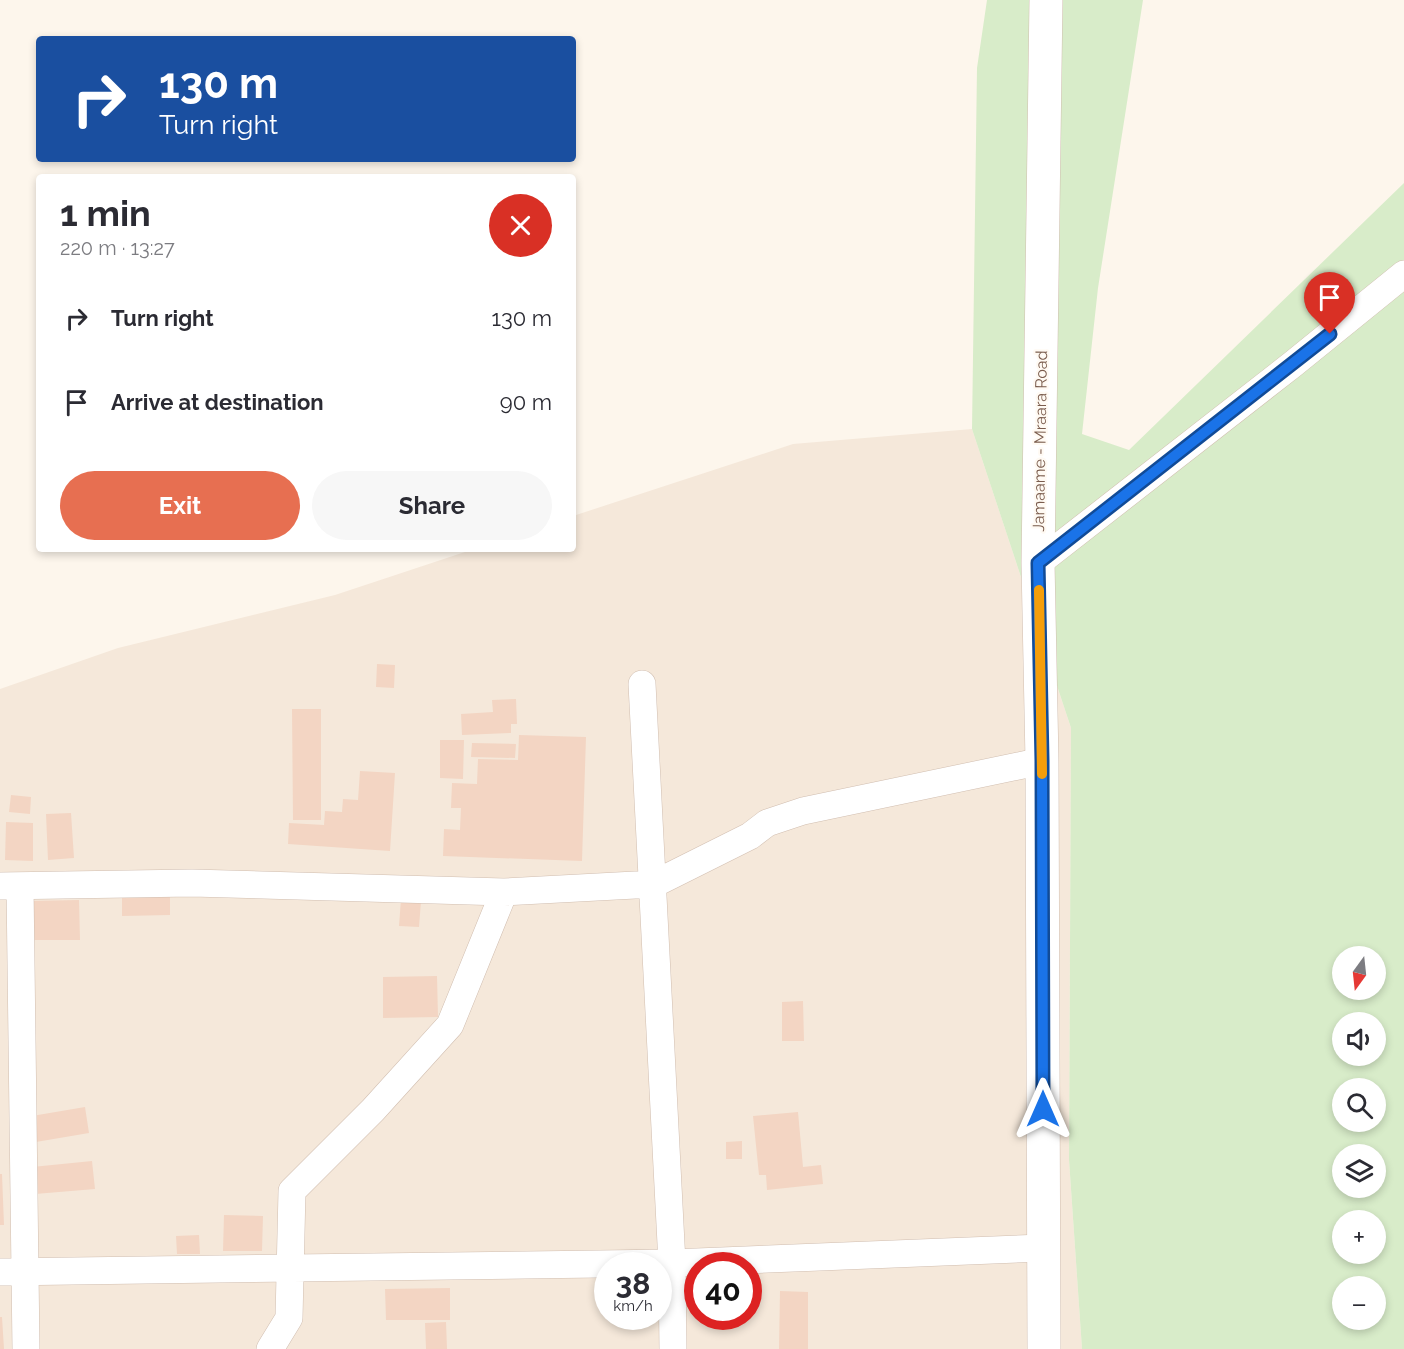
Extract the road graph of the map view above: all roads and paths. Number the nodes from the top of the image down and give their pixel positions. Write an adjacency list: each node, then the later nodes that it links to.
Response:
1 (1046, 0): 3 (street, Jamaame - Mraara Road)
2 (1404, 274): 3 (street)
3 (1038, 563): 5 (street, Jamaame - Mraara Road)
4 (642, 684): 6 (street)
5 (1042, 761): 6 (street); 9 (street, Jamaame - Mraara Road)
6 (654, 884): 8 (street); 10 (street)
7 (10, 886): 8 (street); 14 (street)
8 (504, 892): 13 (street)
9 (1043, 1248): 11 (street); 20 (street, Jamaame - Mraara Road)
10 (671, 1252)
11 (672, 1263): 19 (street)
12 (594, 1264): 13 (street)
13 (291, 1269): 14 (street); 15 (street)
14 (13, 1272): 16 (street)
15 (289, 1318): 17 (street); 18 (street)
16 (26, 1349)
17 (270, 1349)
18 (289, 1349)
19 (673, 1349)
20 (1044, 1349)

